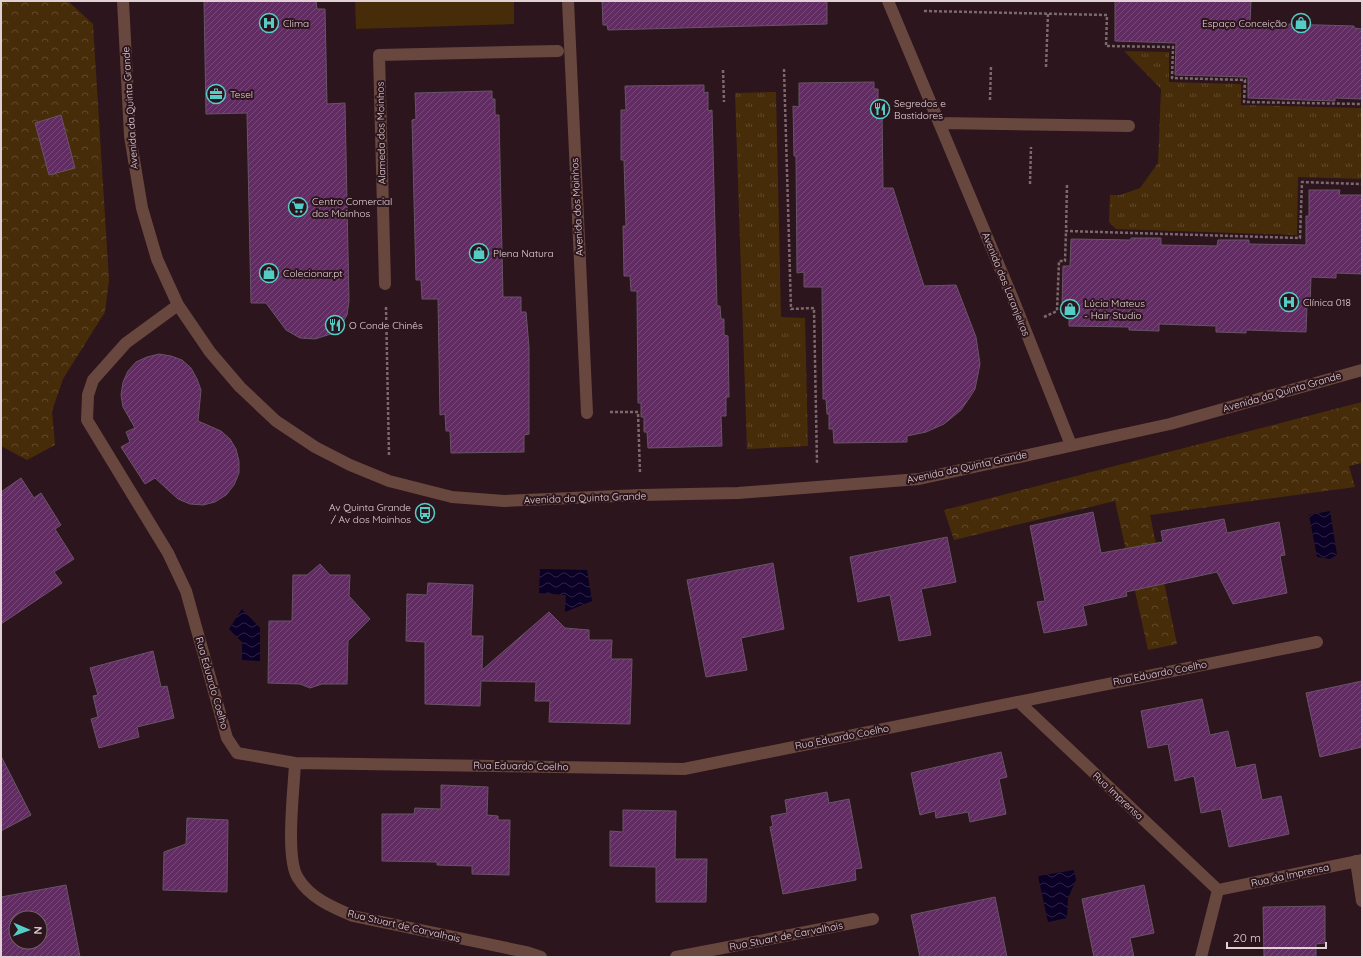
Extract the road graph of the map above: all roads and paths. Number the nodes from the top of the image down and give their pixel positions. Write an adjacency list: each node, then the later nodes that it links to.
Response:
1 (123, 1): 22 (street, Avenida da Quinta Grande)
2 (568, 1): 27 (street, Avenida dos Moinhos)
3 (888, 1): 13 (street, Avenida das Laranjeiras)
4 (924, 11): 5 (path)
5 (1048, 14): 8 (path); 12 (path)
6 (558, 51): 21 (street, Alameda dos Moinhos)
7 (991, 66): 14 (path)
8 (1046, 68)
9 (784, 69): 30 (path)
10 (723, 70): 11 (path)
11 (724, 102)
12 (1362, 104)
13 (939, 123): 14 (street); 24 (street, Avenida das Laranjeiras)
14 (989, 124): 15 (street)
15 (1031, 125): 16 (street); 17 (path)
16 (1129, 126)
17 (1030, 184)
18 (1362, 184): 20 (path)
19 (1067, 185): 20 (path)
20 (1066, 231): 24 (path)
21 (385, 284)
22 (178, 305): 29 (street, Avenida da Quinta Grande); 34 (street, Rua Eduardo Coelho)
23 (386, 312): 29 (path)
24 (1022, 325): 28 (street, Avenida das Laranjeiras)
25 (1362, 370): 28 (street, Avenida da Quinta Grande)
26 (638, 412): 31 (path)
27 (586, 413)
28 (1071, 445): 30 (street, Avenida da Quinta Grande)
29 (389, 481): 31 (street, Avenida da Quinta Grande)
30 (818, 487): 31 (street, Avenida da Quinta Grande)
31 (641, 495)
32 (1317, 642): 33 (street, Rua Eduardo Coelho)
33 (1019, 702): 34 (street, Rua Eduardo Coelho); 36 (street, Rua Imprensa)
34 (295, 763): 39 (street, Rua Stuart de Carvalhais)
35 (1359, 861): 36 (street, Rua da Imprensa); 37 (street)
36 (1218, 890): 41 (street)
37 (1362, 901)
38 (873, 919): 40 (street, Rua Stuart de Carvalhais)
39 (541, 957)
40 (676, 957)
41 (1201, 957)

